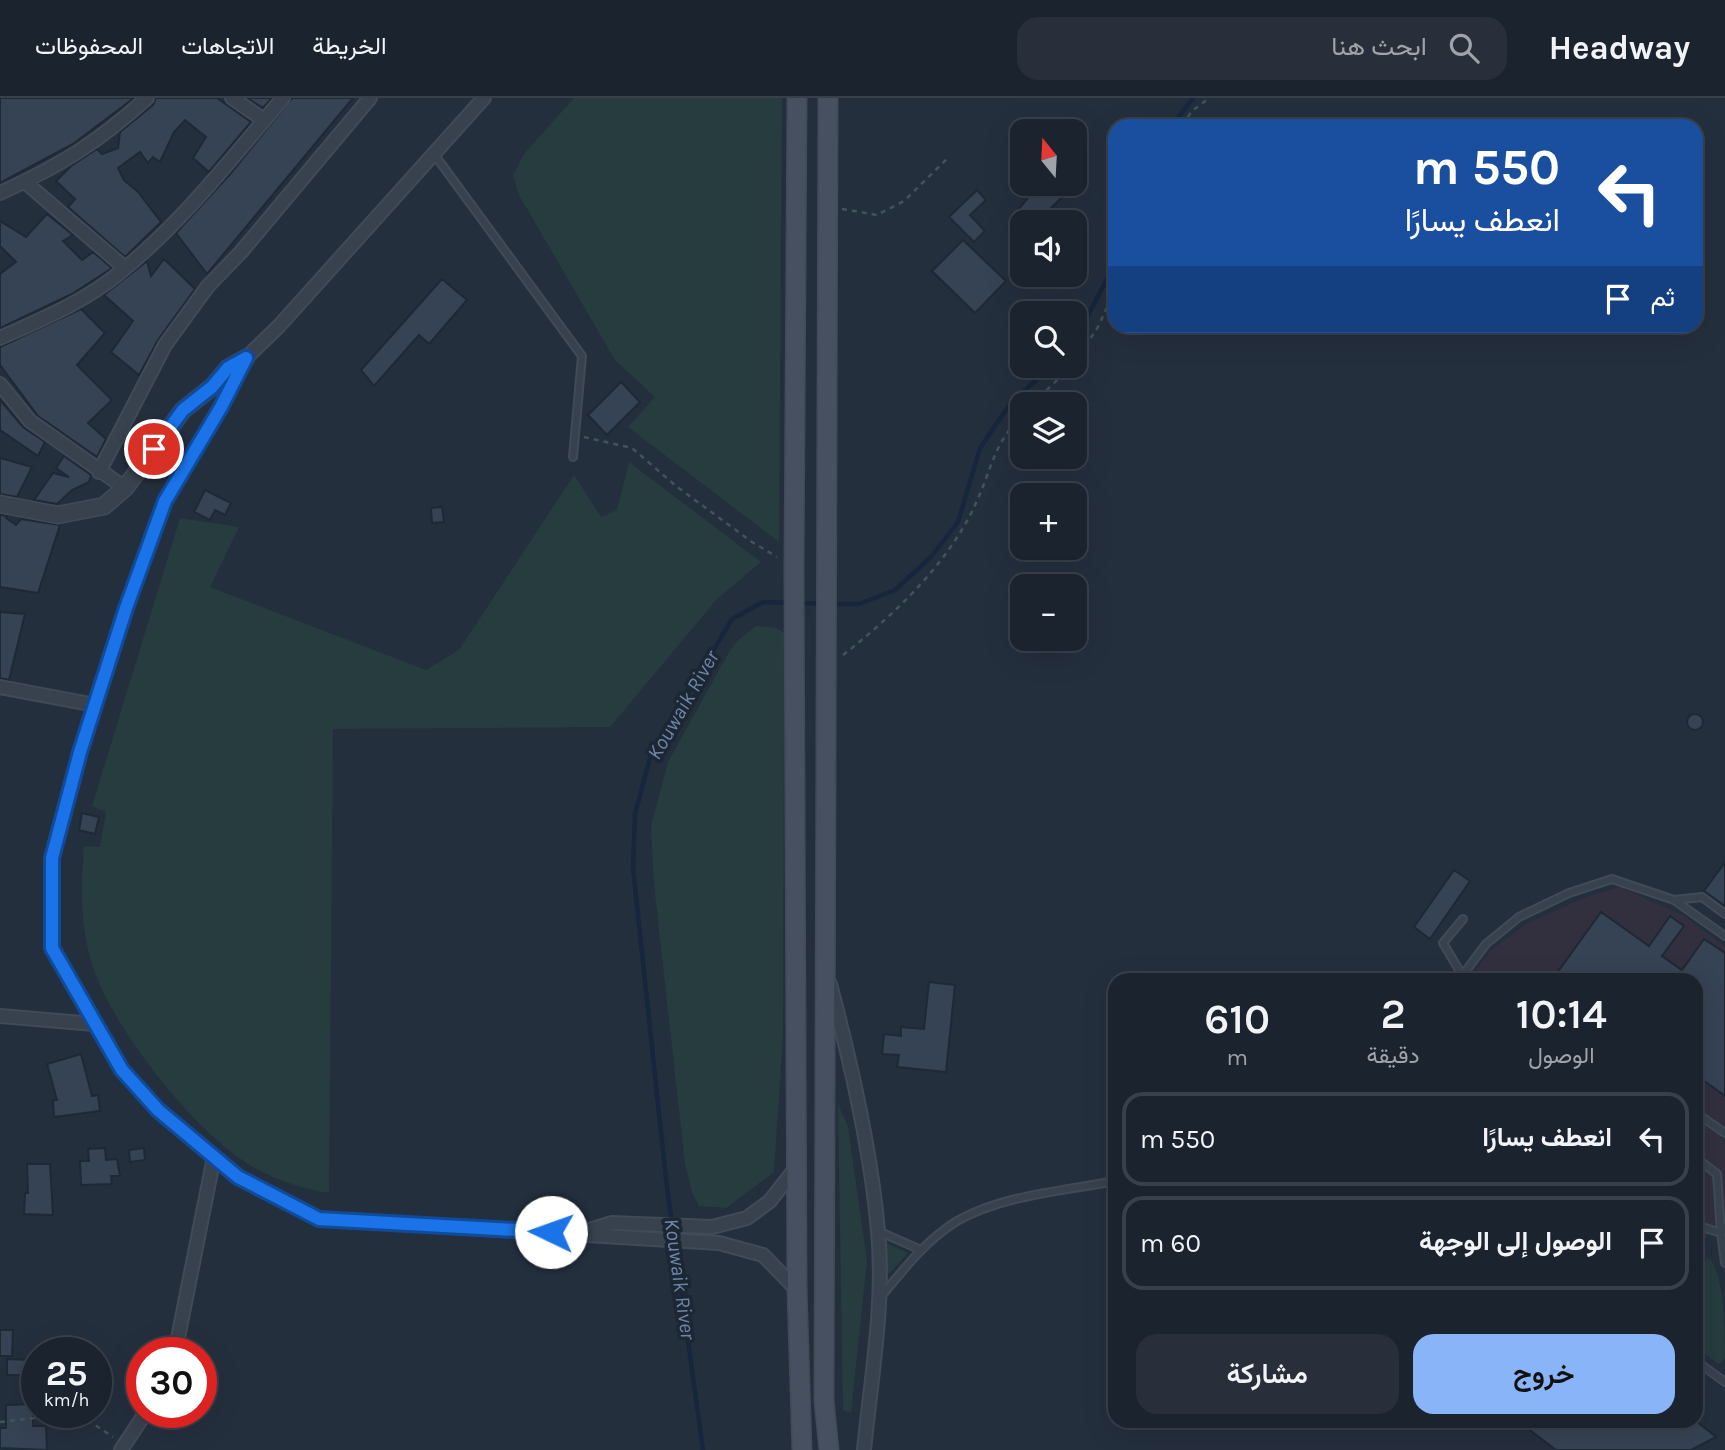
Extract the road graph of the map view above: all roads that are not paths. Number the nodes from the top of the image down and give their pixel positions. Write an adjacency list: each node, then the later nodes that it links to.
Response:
1 (147, 98): 10 (street)
2 (232, 98): 8 (street)
3 (283, 98): 8 (street)
4 (370, 98): 17 (street)
5 (484, 98): 9 (street)
6 (797, 98): 35 (main road)
7 (828, 98): 26 (main road)
8 (264, 120): 12 (street)
9 (434, 154): 14 (street); 16 (lane)
10 (24, 182): 11 (street); 12 (street)
11 (0, 193)
12 (125, 268): 13 (street)
13 (0, 338)
14 (246, 358): 18 (street); 21 (street)
15 (0, 384): 17 (street)
16 (573, 457)
17 (99, 472): 18 (street)
18 (125, 488): 19 (street)
19 (0, 504)
20 (0, 687): 21 (street)
21 (95, 705): 30 (street)
22 (1674, 900): 23 (lane); 25 (lane); 28 (lane)
23 (1725, 914)
24 (1463, 919): 27 (lane)
25 (1725, 936)
26 (826, 966): 39 (street); 51 (main road)
27 (1458, 973)
28 (1465, 973)
29 (0, 1016): 30 (street)
30 (94, 1024): 33 (street)
31 (1703, 1117): 32 (lane)
32 (1725, 1133)
33 (214, 1157): 40 (street); 45 (street)
34 (1703, 1163): 38 (lane)
35 (798, 1164): 40 (street); 43 (main road)
36 (1108, 1182): 41 (lane)
37 (1703, 1226): 38 (lane)
38 (1723, 1230): 42 (lane)
39 (878, 1231): 41 (lane); 44 (street)
40 (576, 1234): 43 (street)
41 (920, 1250): 44 (lane)
42 (1725, 1263)
43 (797, 1290): 50 (main road)
44 (879, 1299): 52 (street)
45 (178, 1337)
46 (1703, 1366): 47 (lane)
47 (1725, 1382)
48 (135, 1428): 49 (street)
49 (123, 1446)
50 (802, 1450)
51 (829, 1450)
52 (864, 1450)

